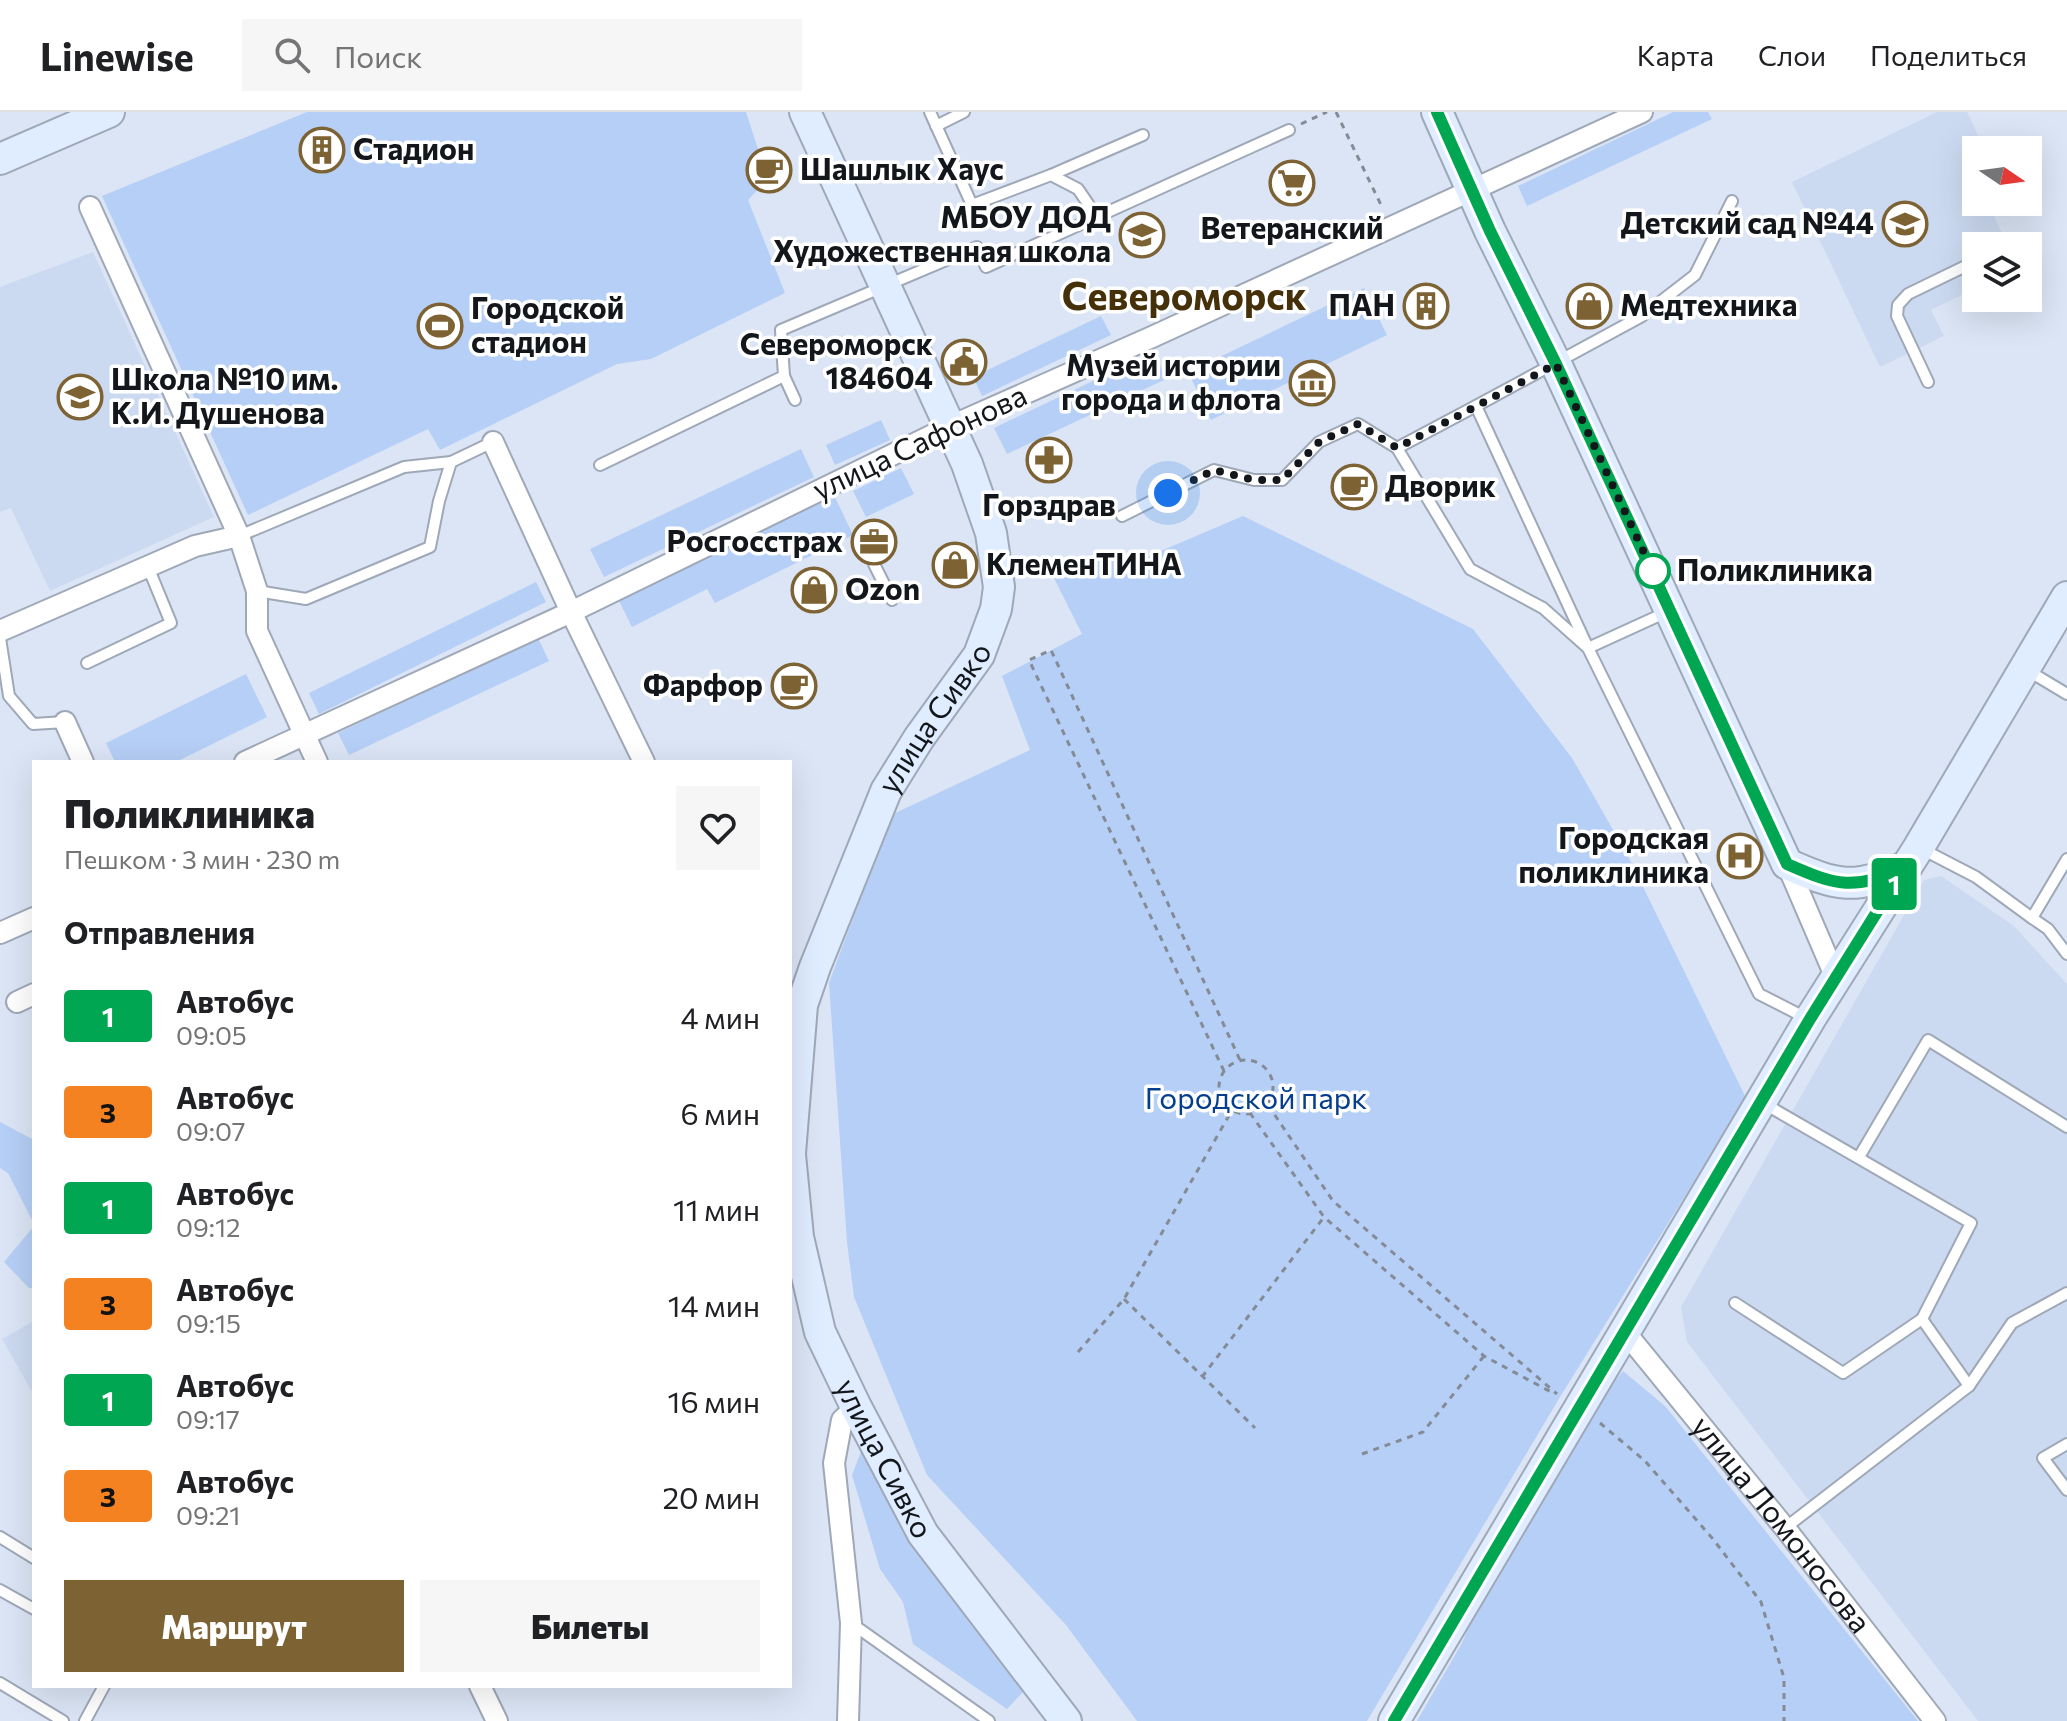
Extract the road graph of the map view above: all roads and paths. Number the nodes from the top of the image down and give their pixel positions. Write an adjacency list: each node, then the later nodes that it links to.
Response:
1 (109, 112): 13 (street)
2 (805, 112): 21 (street, улица Сивко)
3 (930, 112): 10 (lane)
4 (964, 112): 10 (lane)
5 (1327, 112): 9 (path)
6 (1336, 112): 19 (path)
7 (1437, 112): 15 (street)
8 (1642, 112): 15 (street, улица Сафонова)
9 (1307, 121)
10 (936, 126): 14 (lane)
11 (1289, 130): 18 (lane)
12 (1143, 135): 14 (lane)
13 (0, 159)
14 (1051, 175): 18 (lane)
15 (1471, 189): 19 (street, улица Сафонова); 22 (street)
16 (1732, 201): 22 (lane)
17 (90, 207): 33 (street)
18 (1097, 217): 21 (lane)
19 (1391, 226): 27 (street, улица Сафонова)
20 (1962, 268): 24 (lane)
21 (883, 285): 23 (lane); 27 (street, улица Сивко)
22 (1556, 364): 26 (lane); 39 (street)
23 (784, 376): 25 (lane); 31 (lane)
24 (1928, 382)
25 (795, 400)
26 (1476, 406): 29 (lane); 43 (lane)
27 (949, 427): 40 (street, улица Сафонова); 61 (street, улица Сивко)
28 (493, 442): 30 (lane); 40 (street)
29 (1397, 448): 32 (lane); 43 (lane)
30 (451, 462): 33 (lane); 36 (lane)
31 (600, 465)
32 (1122, 516)
33 (239, 536): 35 (street); 36 (street)
34 (874, 564): 38 (lane)
35 (148, 567): 41 (street); 44 (lane)
36 (257, 591): 48 (street)
37 (2067, 597): 45 (street)
38 (892, 600)
39 (1671, 610): 43 (lane); 55 (street)
40 (571, 612): 48 (street, улица Сафонова); 52 (street)
41 (0, 631)
42 (0, 638): 47 (lane)
43 (1588, 648): 62 (lane)
44 (87, 663)
45 (2026, 669): 46 (lane); 53 (street)
46 (2067, 694)
47 (65, 722): 49 (street)
48 (305, 734): 50 (street, улица Сафонова); 51 (street)
49 (82, 760)
50 (249, 760)
51 (316, 760)
52 (643, 760)
53 (1912, 857): 55 (street); 56 (lane); 60 (street)
54 (2067, 859): 56 (lane)
55 (1787, 864): 60 (street)
56 (2032, 918): 59 (lane)
57 (32, 919): 58 (street)
58 (0, 933)
59 (2067, 954)
60 (1836, 978): 62 (street)
61 (796, 1002): 66 (street, улица Сивко)
62 (1810, 1019): 65 (street)
63 (1240, 1060): 64 (path); 64 (path); 67 (path)
64 (1224, 1071): 68 (path)
65 (1761, 1102): 71 (lane); 78 (street)
66 (792, 1103)
67 (1268, 1105): 69 (path); 80 (path)
68 (1231, 1112): 69 (path); 75 (path)
69 (1250, 1113): 73 (path)
70 (2067, 1127): 71 (lane)
71 (1859, 1157): 77 (lane)
72 (792, 1175): 83 (street, улица Сивко)
73 (1324, 1217): 80 (path); 81 (path)
74 (2067, 1293): 82 (lane)
75 (1124, 1299): 79 (path); 81 (path)
76 (1735, 1303): 77 (lane)
77 (1922, 1319): 82 (lane)
78 (1625, 1332): 84 (street); 89 (street, улица Ломоносова)
79 (1078, 1352)
80 (1484, 1356): 87 (path)
81 (1202, 1377): 85 (path)
82 (1969, 1386): 89 (lane)
83 (856, 1407): 94 (street); 103 (street, улица Сивко)
84 (1581, 1407): 104 (street); 105 (path)
85 (1255, 1428)
86 (2067, 1444): 88 (lane)
87 (1362, 1454)
88 (2067, 1490)
89 (1785, 1528): 106 (street, улица Ломоносова)
90 (0, 1537): 91 (lane)
91 (32, 1557)
92 (0, 1590): 93 (lane)
93 (32, 1608)
94 (851, 1623): 101 (street); 102 (lane)
95 (0, 1683): 98 (lane)
96 (103, 1688): 99 (lane)
97 (481, 1688): 100 (street)
98 (63, 1721)
99 (85, 1721)
100 (497, 1721)
101 (848, 1721)
102 (989, 1721)
103 (1066, 1721)
104 (1394, 1721)
105 (1784, 1721)
106 (1935, 1721)

